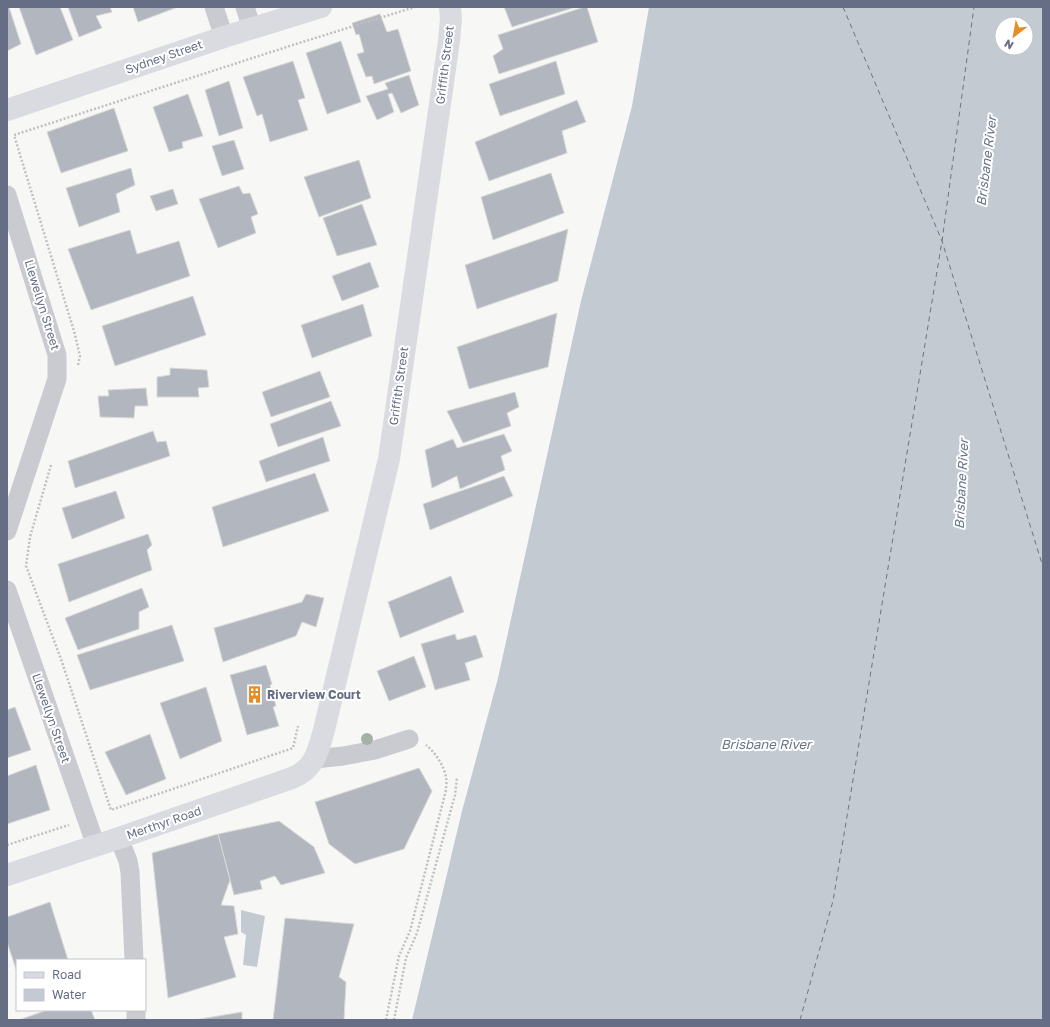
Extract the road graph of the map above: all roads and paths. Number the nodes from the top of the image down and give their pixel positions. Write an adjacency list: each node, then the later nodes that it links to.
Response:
1 (214, 7): 7 (street)
2 (245, 7): 6 (street)
3 (321, 7): 6 (street, Sydney Street)
4 (415, 7): 10 (path)
5 (450, 7): 16 (street, Griffith Street)
6 (252, 29): 7 (street, Sydney Street)
7 (224, 37): 8 (street, Sydney Street)
8 (7, 110)
9 (7, 195): 12 (street, Llewellyn Street)
10 (77, 370)
11 (52, 464): 14 (path)
12 (7, 531)
13 (7, 590): 21 (street, Llewellyn Street)
14 (298, 726)
15 (409, 740): 16 (street); 24 (path)
16 (314, 759): 19 (street, Merthyr Road)
17 (457, 778): 25 (path)
18 (72, 824): 20 (path)
19 (119, 838): 21 (street, Merthyr Road); 23 (street)
20 (7, 845)
21 (96, 846): 22 (street, Merthyr Road)
22 (7, 875)
23 (134, 959)
24 (386, 1020)
25 (394, 1020)

